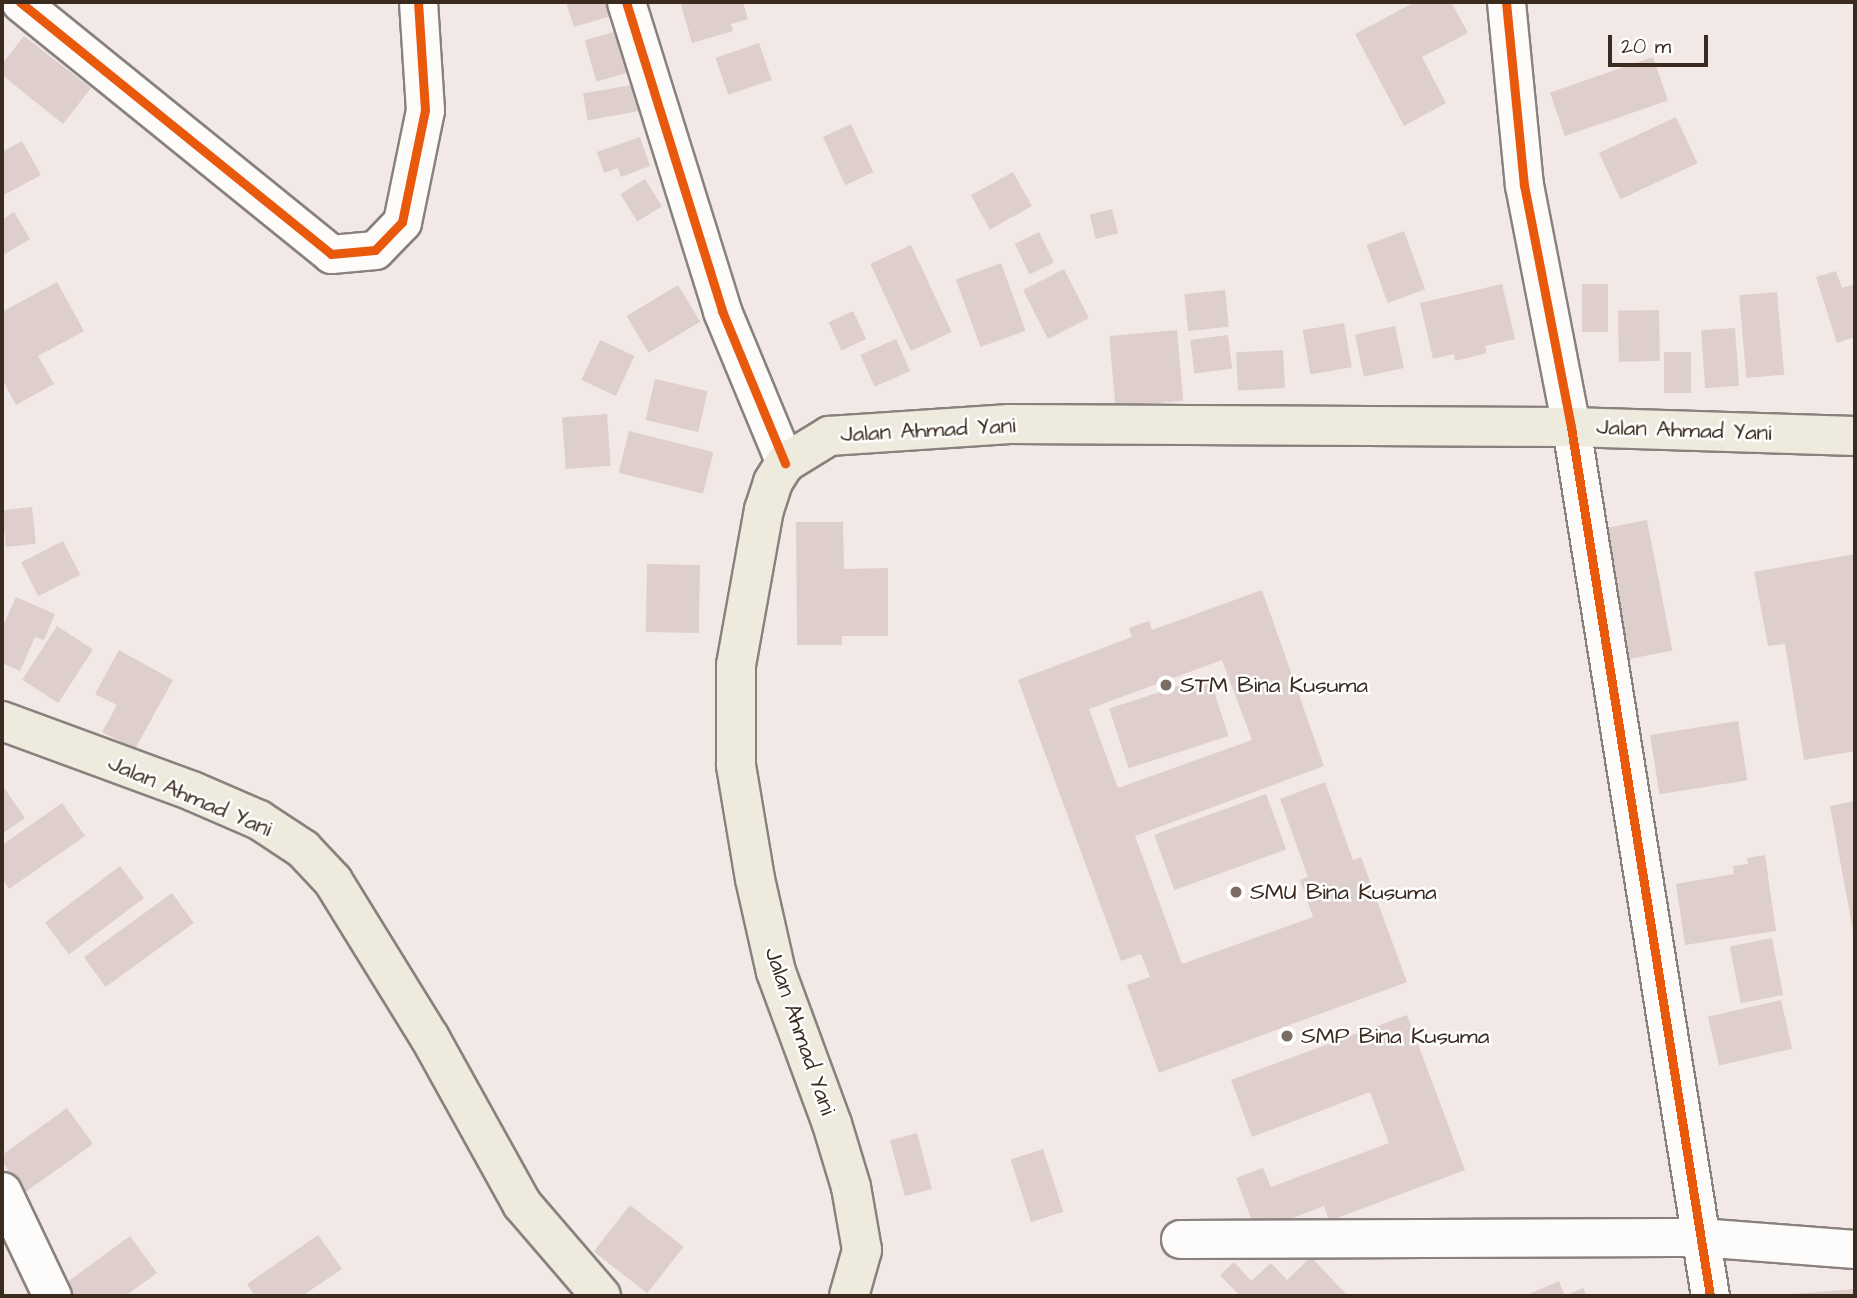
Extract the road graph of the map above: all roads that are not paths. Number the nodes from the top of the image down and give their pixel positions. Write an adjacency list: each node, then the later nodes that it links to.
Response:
1 (20, 2): 2 (street)
2 (418, 2)
3 (626, 2): 7 (street)
4 (1506, 2): 5 (street)
5 (1571, 427): 6 (highway, Jalan Ahmad Yani); 7 (highway, Jalan Ahmad Yani); 10 (street)
6 (1855, 436)
7 (785, 463): 15 (highway, Jalan Ahmad Yani)
8 (2, 721): 14 (highway, Jalan Ahmad Yani)
9 (2, 1191): 13 (street)
10 (1699, 1237): 11 (street); 12 (street); 16 (street)
11 (1180, 1239)
12 (1855, 1249)
13 (52, 1296)
14 (601, 1296)
15 (849, 1296)
16 (1710, 1296)

